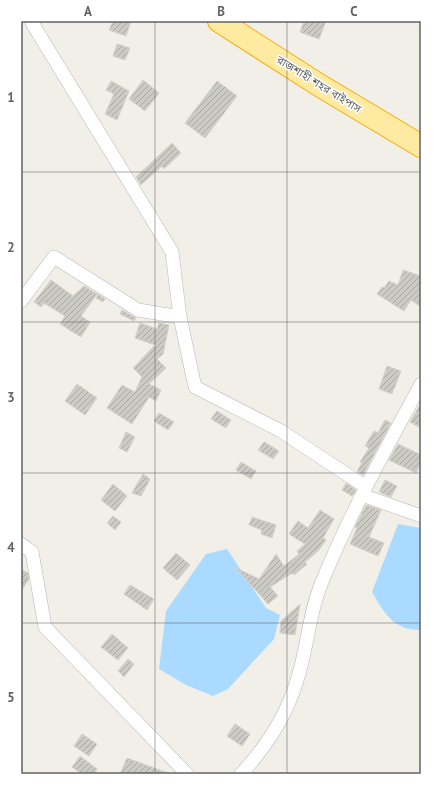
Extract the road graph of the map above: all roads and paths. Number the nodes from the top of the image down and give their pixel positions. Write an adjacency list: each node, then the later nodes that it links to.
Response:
1 (34, 21): 5 (street)
2 (219, 21): 3 (highway, রাজশাহী শহর বাইপাস)
3 (421, 146)
4 (21, 301): 5 (street)
5 (180, 317): 7 (street)
6 (421, 384): 7 (street)
7 (364, 491): 8 (street); 11 (street)
8 (421, 516)
9 (21, 544): 10 (street)
10 (187, 774)
11 (241, 774)

